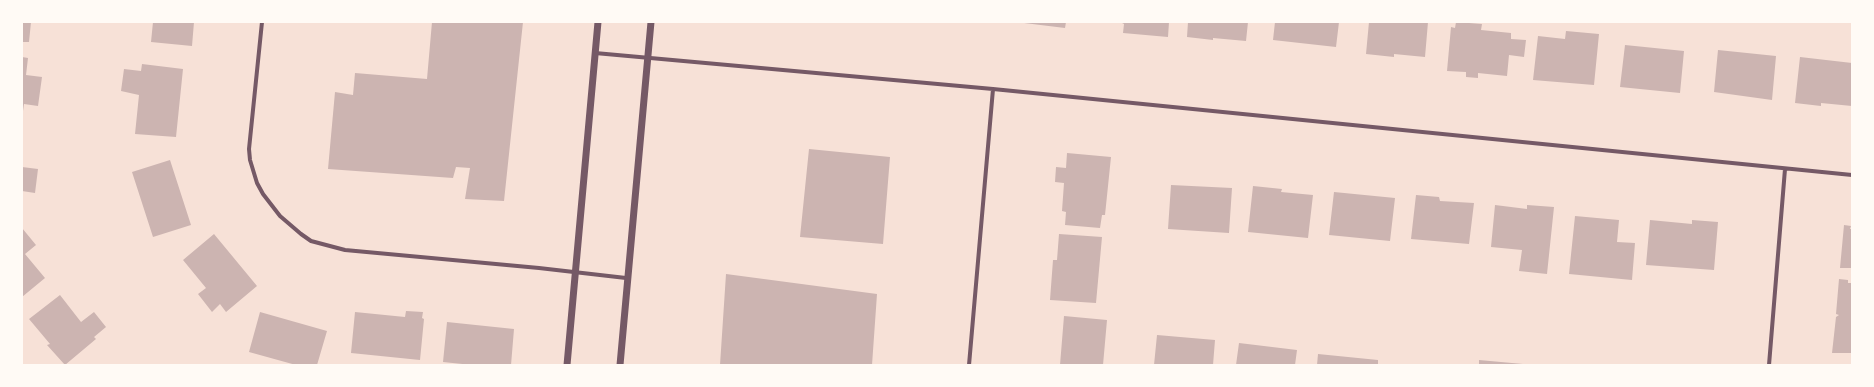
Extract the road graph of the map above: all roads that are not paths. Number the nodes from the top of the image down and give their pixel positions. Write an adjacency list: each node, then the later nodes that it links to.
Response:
1 (262, 22): 9 (street)
2 (598, 22): 4 (street)
3 (651, 22): 5 (street)
4 (595, 53): 5 (street); 9 (street)
5 (648, 56): 6 (street); 10 (street)
6 (993, 89): 7 (street); 13 (street)
7 (1785, 169): 8 (street); 14 (street)
8 (1852, 175)
9 (576, 272): 10 (street); 11 (street)
10 (626, 278): 12 (street)
11 (567, 365)
12 (620, 365)
13 (970, 365)
14 (1769, 365)

